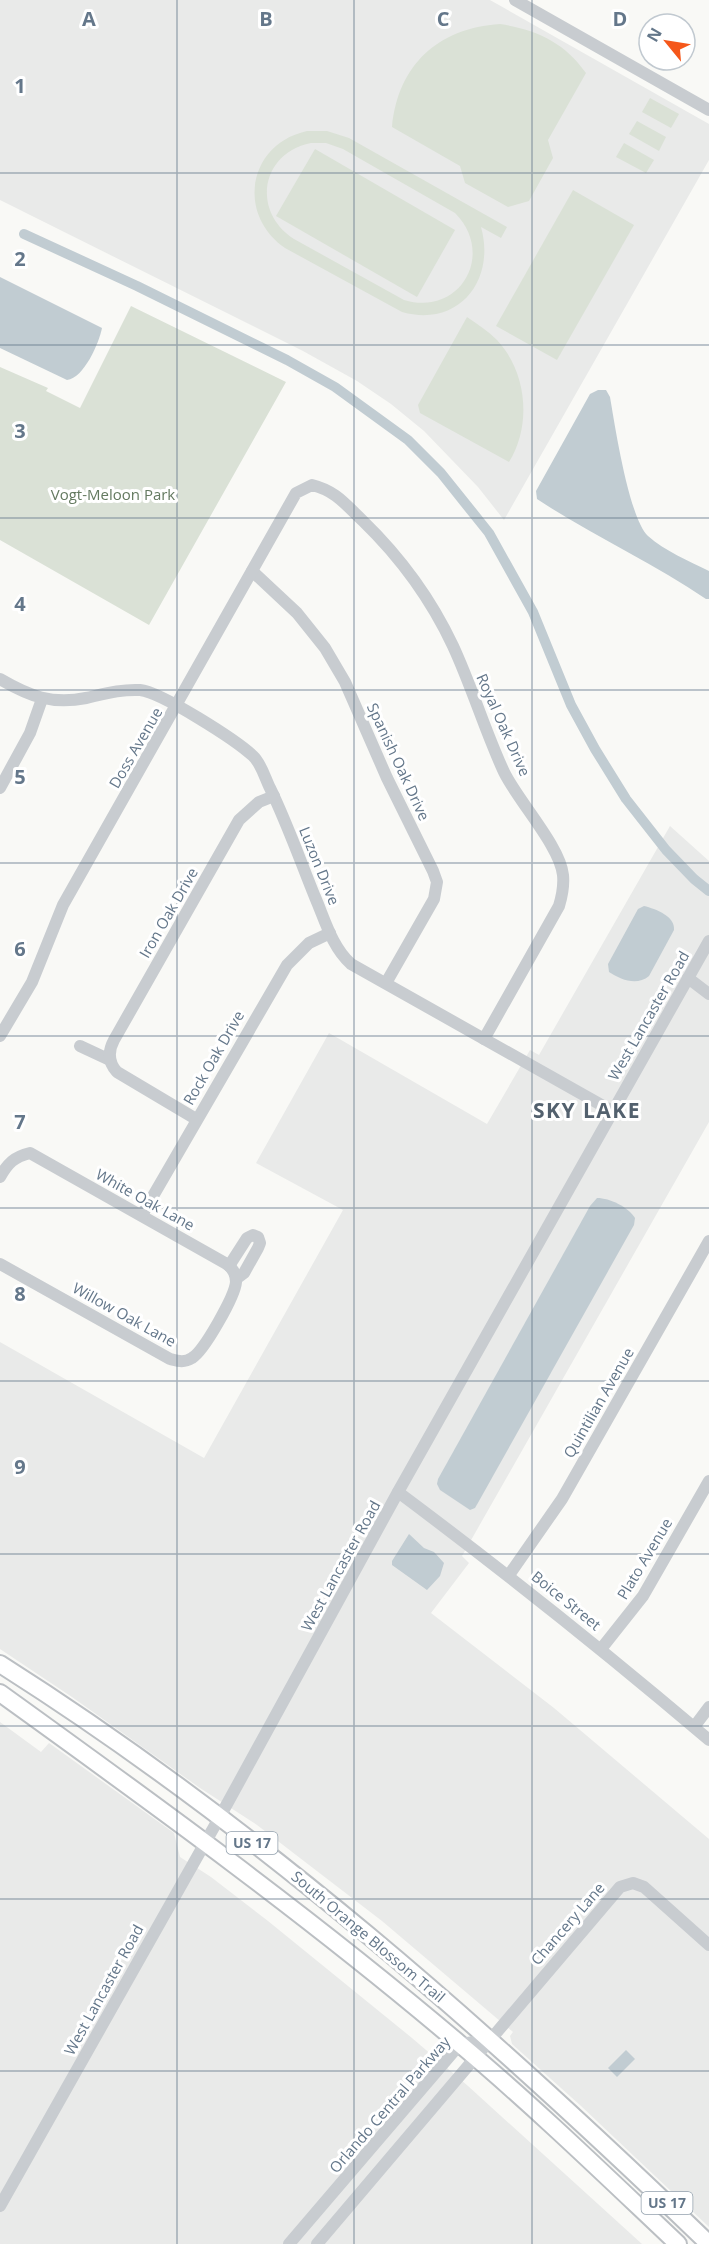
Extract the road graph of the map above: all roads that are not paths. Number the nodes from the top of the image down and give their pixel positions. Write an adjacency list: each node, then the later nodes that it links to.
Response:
1 (516, 0): 2 (street)
2 (709, 110)
3 (312, 484): 4 (street, Doss Avenue); 16 (street, Royal Oak Drive)
4 (252, 571): 7 (street, Doss Avenue); 13 (street, Spanish Oak Drive)
5 (0, 679): 6 (street, Luzon Drive)
6 (42, 699): 7 (street, Luzon Drive); 8 (street)
7 (177, 706): 9 (street, Luzon Drive); 15 (street, Doss Avenue)
8 (0, 788)
9 (274, 796): 10 (street, Luzon Drive); 18 (street, Iron Oak Drive)
10 (330, 933): 13 (street, Luzon Drive); 20 (street, Rock Oak Drive)
11 (709, 940): 12 (street, West Lancaster Road)
12 (688, 978): 14 (street); 19 (street, West Lancaster Road)
13 (386, 983): 16 (street, Luzon Drive)
14 (709, 994)
15 (1, 1033)
16 (484, 1039): 19 (street, Luzon Drive)
17 (80, 1046): 18 (street)
18 (110, 1060): 20 (street)
19 (612, 1112): 28 (street, West Lancaster Road)
20 (196, 1119): 22 (street, Rock Oak Drive)
21 (0, 1177): 22 (street, White Oak Lane)
22 (142, 1215): 25 (street, White Oak Lane)
23 (709, 1241): 29 (street, Quintilian Avenue)
24 (0, 1264): 26 (street, Willow Oak Lane)
25 (230, 1266): 26 (street); 26 (street)
26 (236, 1279)
27 (709, 1481): 30 (street, Plato Avenue)
28 (398, 1492): 29 (street, Boice Street); 36 (street, West Lancaster Road)
29 (509, 1575): 30 (street, Boice Street)
30 (601, 1649): 34 (street, Boice Street)
31 (0, 1664): 36 (main road, South Orange Blossom Trail / US 17)
32 (0, 1693): 37 (main road, South Orange Blossom Trail / US 17)
33 (709, 1707): 34 (street)
34 (694, 1727): 35 (street, Boice Street)
35 (709, 1740)
36 (219, 1818): 37 (street, West Lancaster Road); 39 (main road, South Orange Blossom Trail / US 17)
37 (205, 1841): 40 (main road, South Orange Blossom Trail / US 17); 42 (street, West Lancaster Road)
38 (709, 1945): 39 (street, Chancery Lane)
39 (489, 2040): 40 (street, Orlando Central Parkway); 41 (street); 46 (main road, South Orange Blossom Trail / US 17)
40 (460, 2044): 41 (main road, South Orange Blossom Trail / US 17); 43 (street, Orlando Central Parkway)
41 (476, 2058): 44 (street); 45 (main road, South Orange Blossom Trail / US 17)
42 (0, 2206)
43 (289, 2244)
44 (317, 2244)
45 (678, 2244)
46 (709, 2244)

